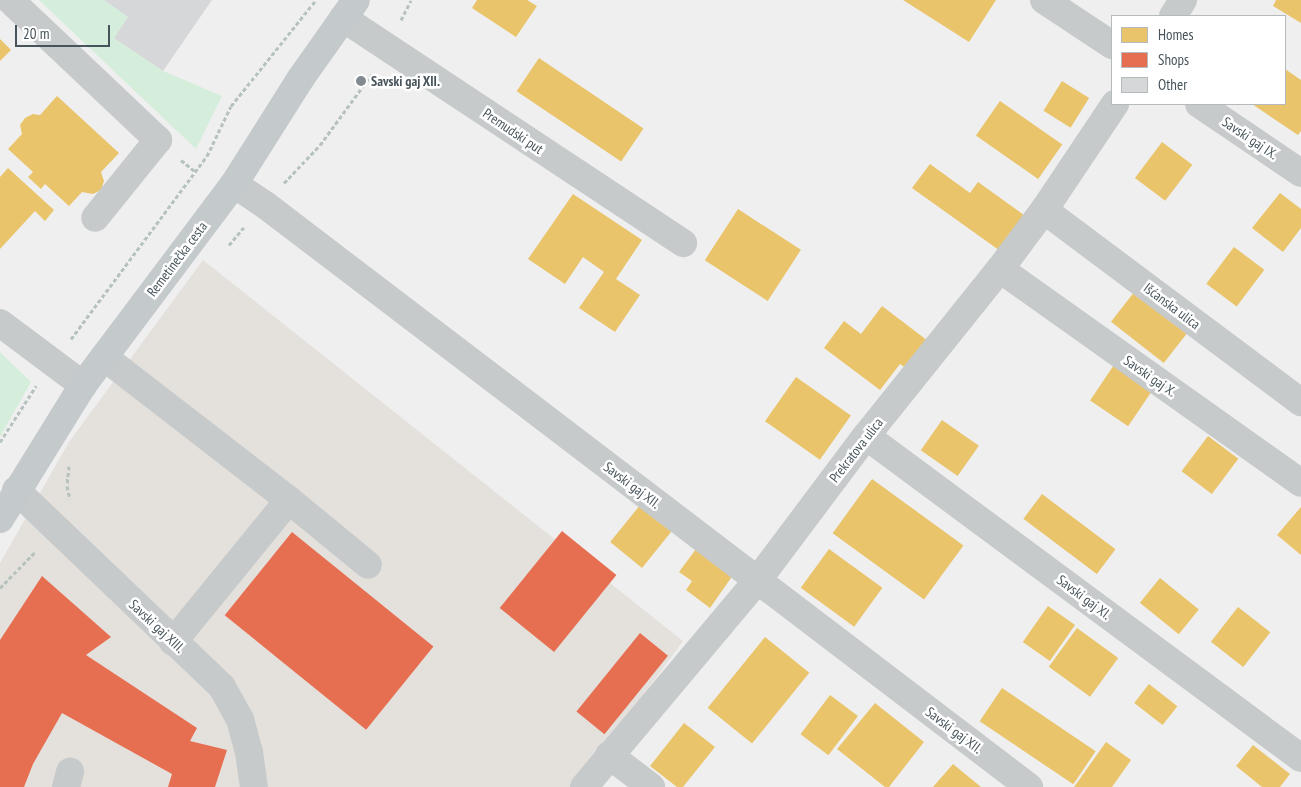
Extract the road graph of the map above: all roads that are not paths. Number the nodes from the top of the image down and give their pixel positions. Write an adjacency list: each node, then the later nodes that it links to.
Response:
1 (10, 0): 12 (street)
2 (1044, 0): 6 (street)
3 (1183, 0): 5 (street)
4 (350, 9): 10 (main road, Remetinečka cesta); 13 (street, Premudski put)
5 (1174, 15)
6 (1111, 44)
7 (1114, 105): 11 (street, Prekratova ulica)
8 (1201, 105): 9 (street, Savski gaj IX.)
9 (1301, 173)
10 (234, 184): 16 (main road, Remetinečka cesta); 25 (street, Savski gaj XII.)
11 (1044, 210): 14 (street, Prekratova ulica); 18 (street, Išćanska ulica)
12 (95, 218)
13 (683, 243)
14 (1000, 269): 19 (street, Prekratova ulica); 20 (street, Savski gaj X.)
15 (0, 323): 17 (street)
16 (104, 357): 17 (main road, Remetinečka cesta); 22 (street)
17 (83, 384): 21 (main road, Remetinečka cesta)
18 (1301, 402)
19 (866, 436): 25 (street, Prekratova ulica); 28 (street, Savski gaj XI.)
20 (1301, 484)
21 (16, 490): 23 (main road, Remetinečka cesta); 26 (street, Savski gaj XIII.)
22 (289, 500): 24 (street); 26 (street)
23 (0, 519)
24 (368, 565)
25 (757, 581): 27 (street, Prekratova ulica); 32 (street, Savski gaj XII.)
26 (173, 642): 29 (street, Savski gaj XIII.)
27 (609, 755): 30 (street, Prekratova ulica); 31 (street)
28 (1301, 758)
29 (254, 787)
30 (584, 787)
31 (651, 787)
32 (1029, 787)

